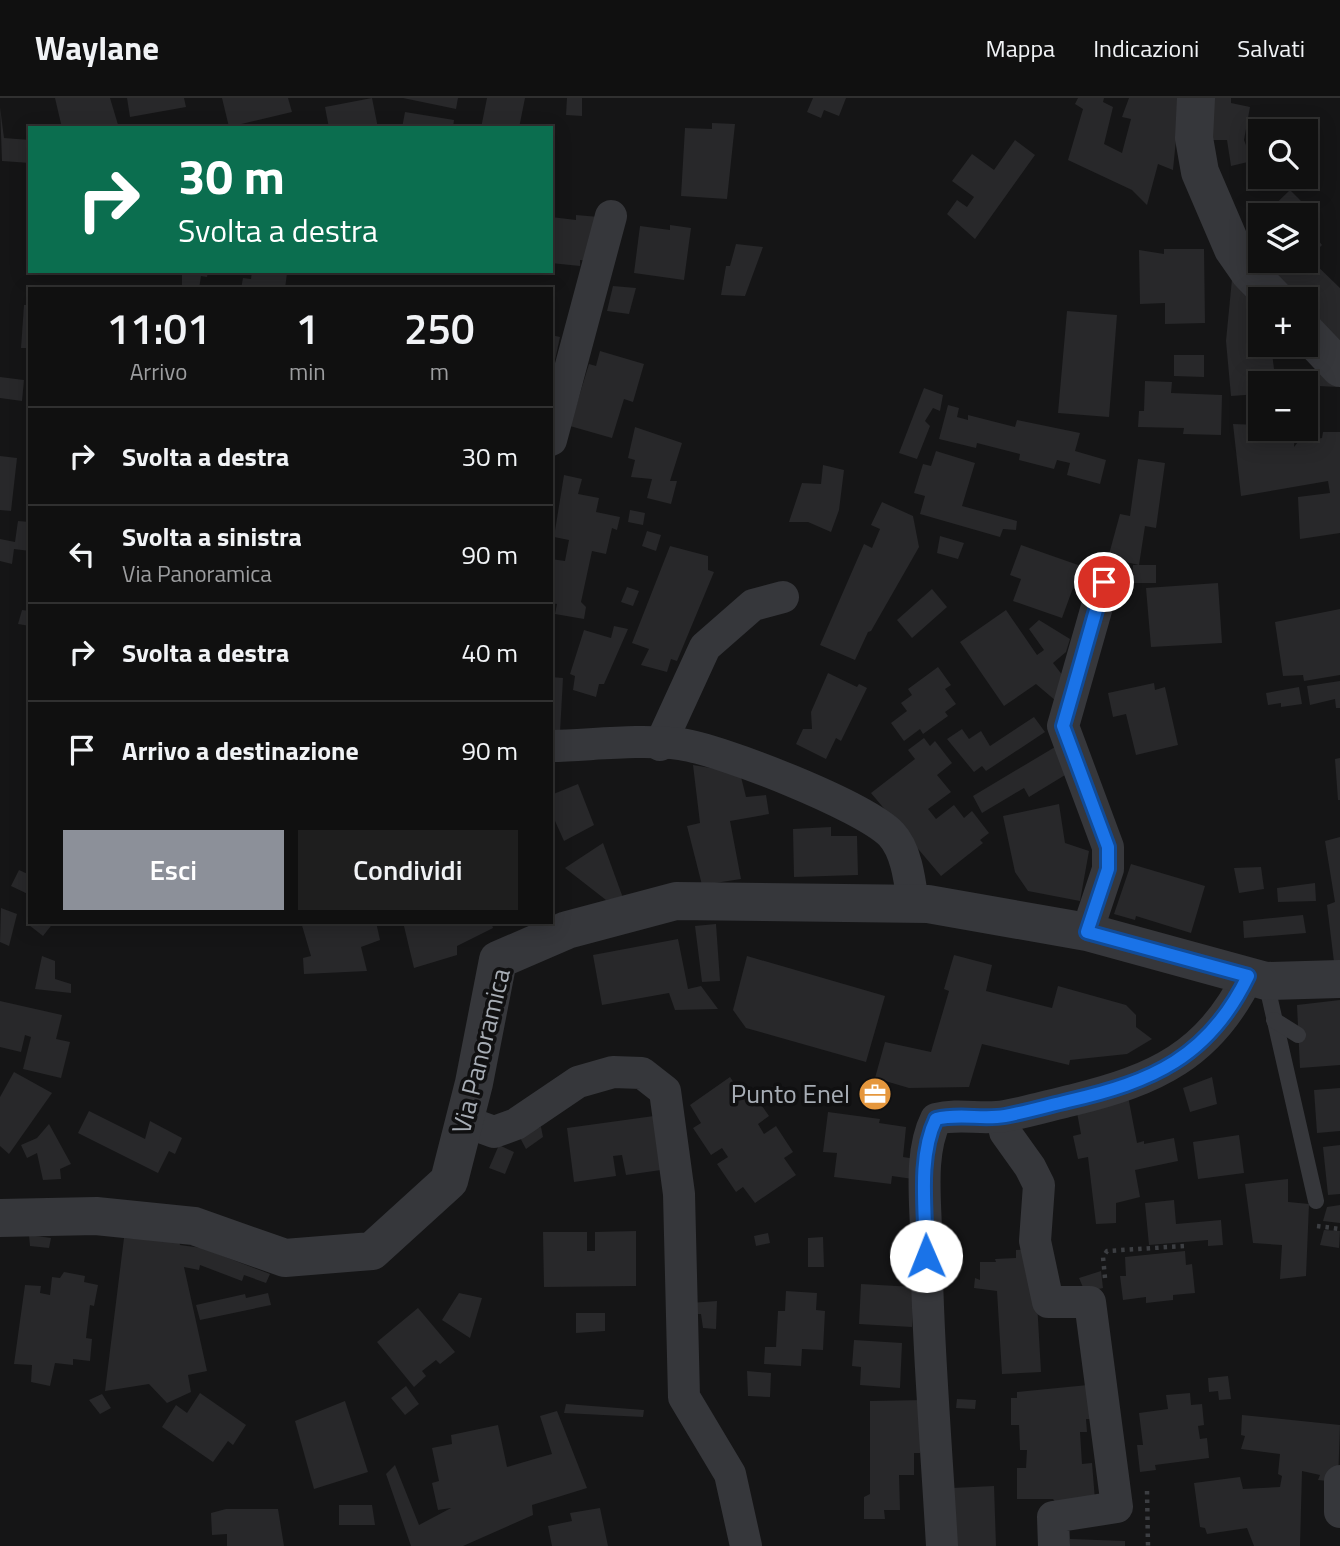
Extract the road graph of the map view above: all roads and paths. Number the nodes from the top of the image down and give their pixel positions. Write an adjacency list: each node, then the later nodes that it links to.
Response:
1 (1196, 98): 3 (street)
2 (611, 216): 6 (street)
3 (1263, 287)
4 (1318, 345): 5 (street)
5 (1340, 368)
6 (553, 433)
7 (1104, 582): 14 (street)
8 (783, 597): 9 (street)
9 (660, 744): 10 (street); 12 (street)
10 (553, 746)
11 (866, 792): 12 (street)
12 (830, 799): 13 (street)
13 (911, 888): 14 (street, Via Panoramica); 20 (street, Via Panoramica)
14 (1087, 932): 15 (street, Via Panoramica)
15 (1257, 978): 16 (street, Via Panoramica); 17 (lane); 19 (street)
16 (1340, 979)
17 (1275, 1020): 18 (lane); 21 (lane)
18 (1298, 1035)
19 (1003, 1117): 28 (street); 29 (street)
20 (464, 1121): 22 (street, Via Panoramica); 27 (street)
21 (1316, 1201)
22 (0, 1218)
23 (1317, 1226): 24 (path)
24 (1340, 1229)
25 (1340, 1481): 26 (street)
26 (1340, 1512)
27 (746, 1546)
28 (942, 1546)
29 (1054, 1546)

